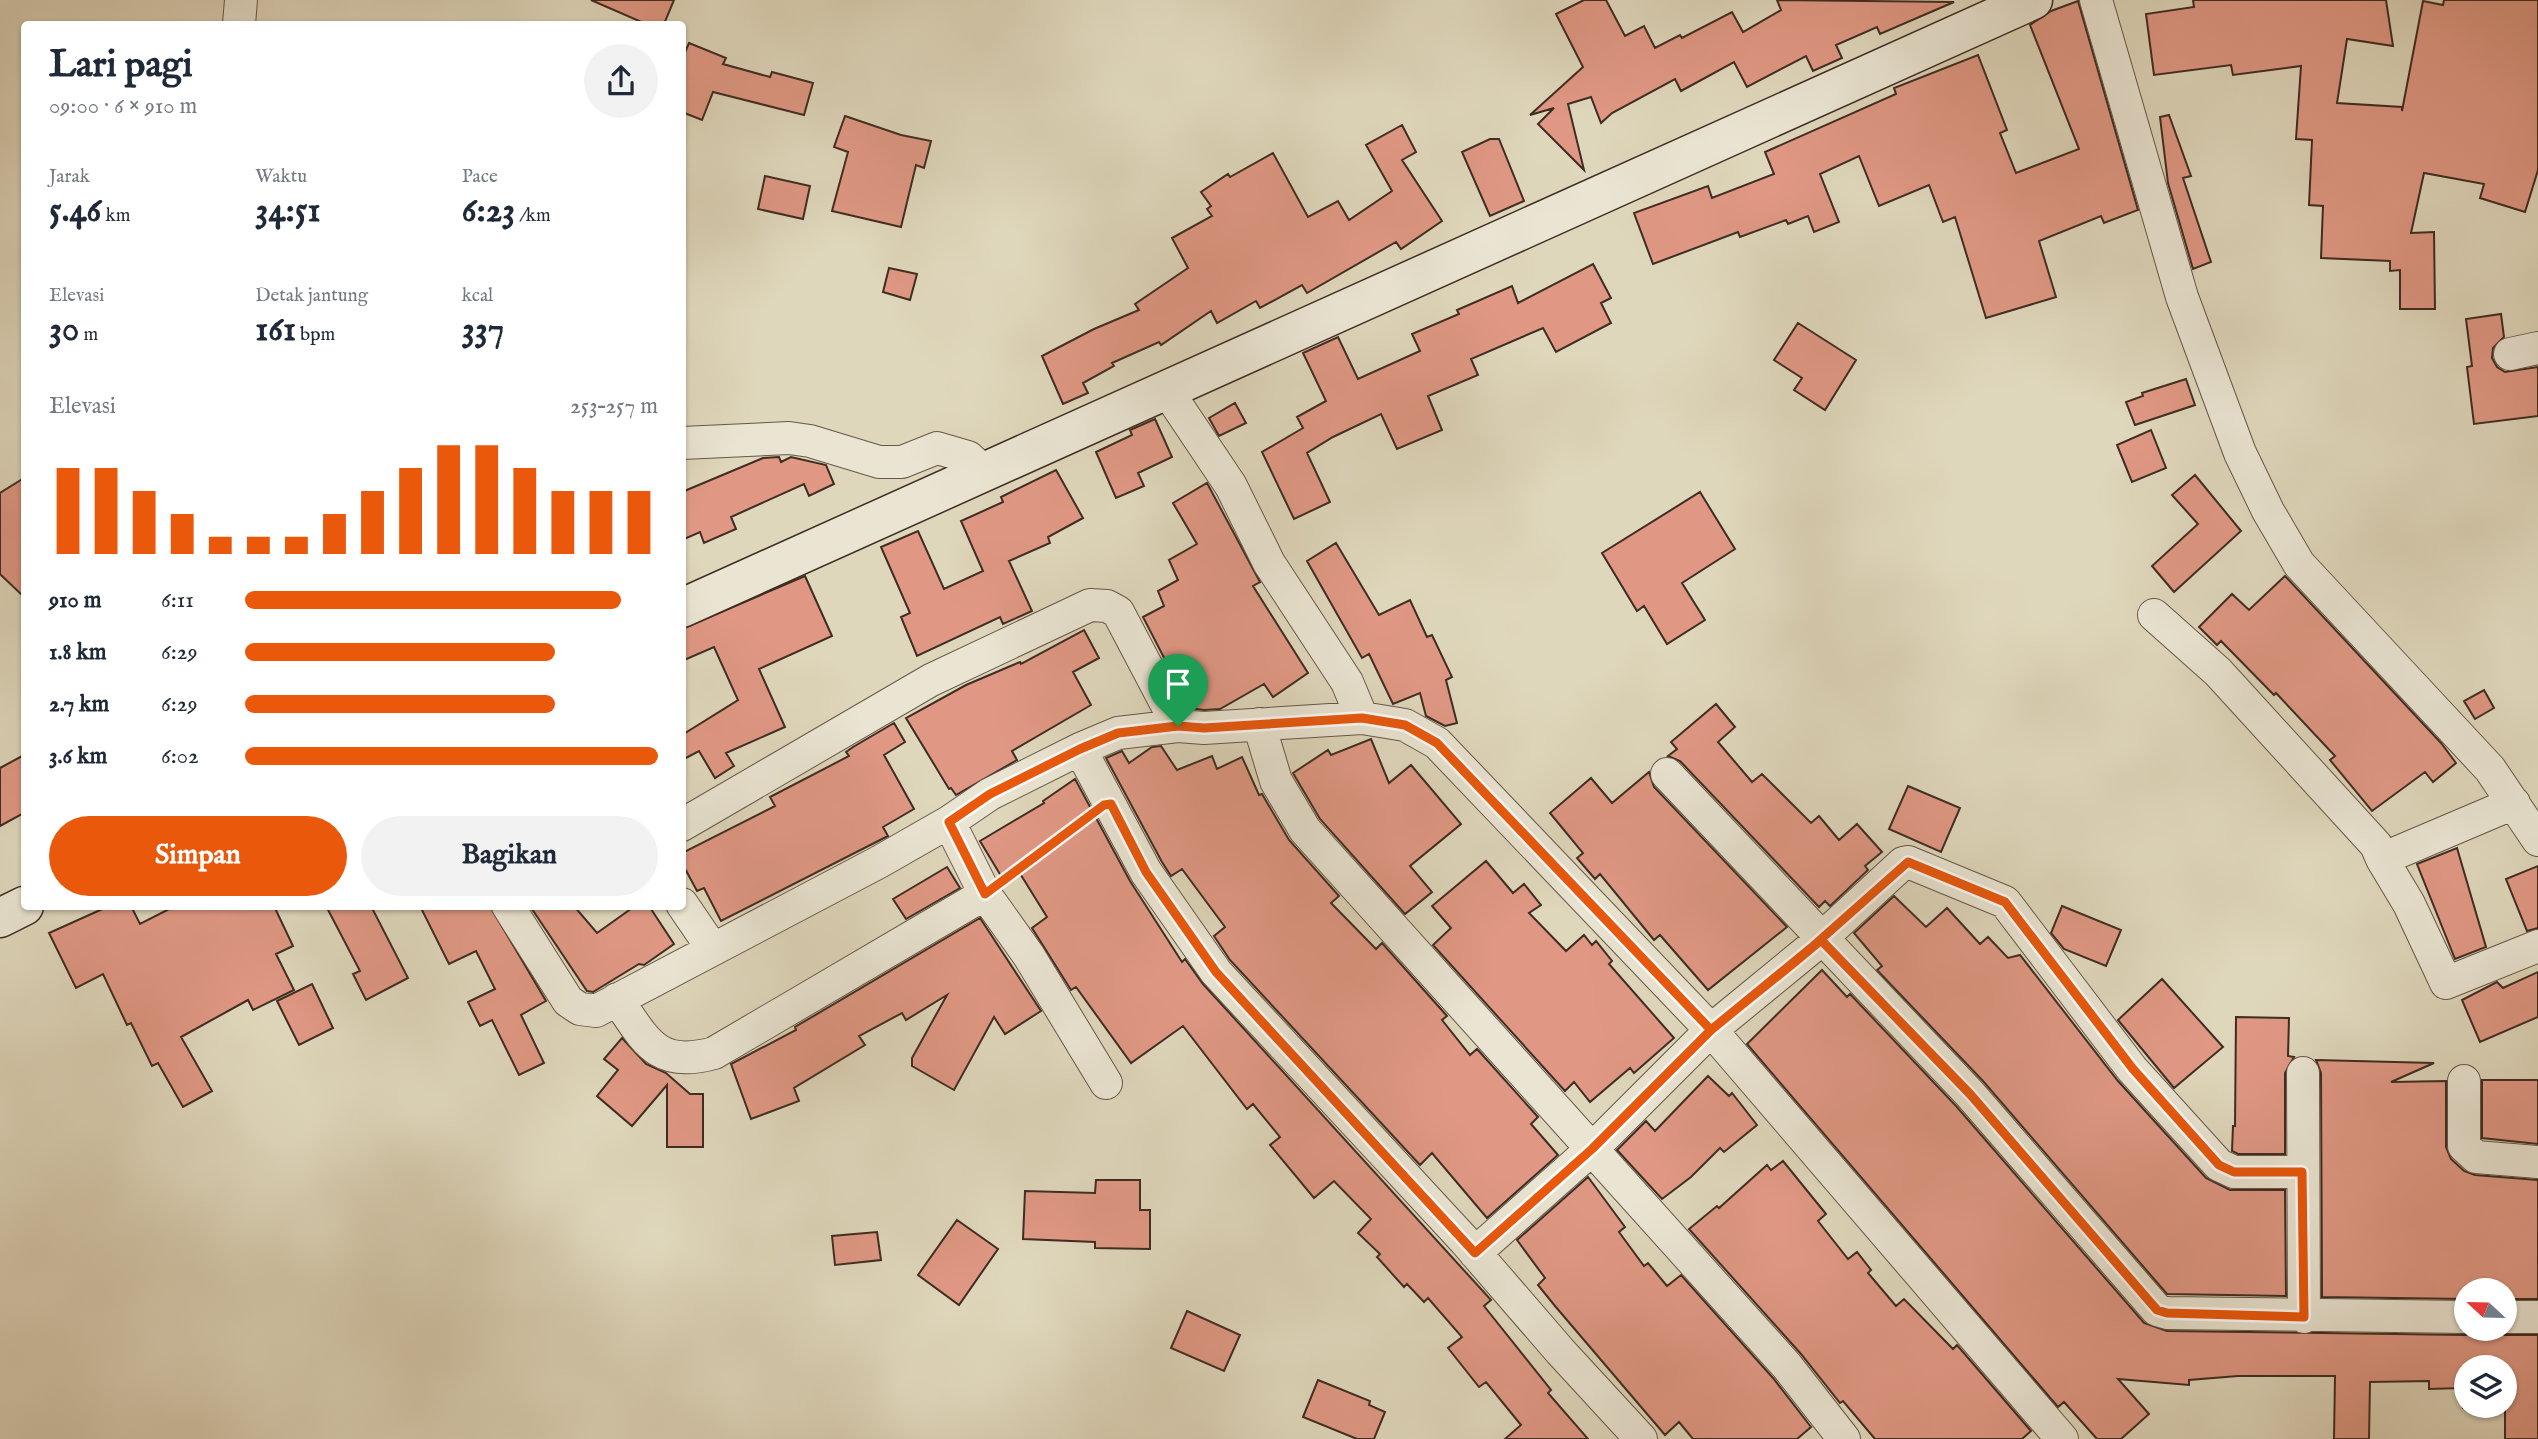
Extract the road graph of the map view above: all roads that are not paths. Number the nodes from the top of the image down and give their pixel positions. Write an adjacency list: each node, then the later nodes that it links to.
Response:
1 (240, 0): 4 (street)
2 (2033, 0): 5 (street)
3 (2096, 0): 15 (street)
4 (239, 21)
5 (1166, 388): 7 (street); 10 (street)
6 (686, 443): 7 (street)
7 (984, 471): 8 (street)
8 (686, 606)
9 (2154, 615): 19 (street)
10 (1362, 718): 11 (street); 29 (street)
11 (1259, 724): 12 (street); 33 (street)
12 (1178, 726): 13 (street); 17 (street)
13 (1080, 749): 16 (street); 36 (street)
14 (1667, 774): 25 (street)
15 (2514, 803): 18 (street); 19 (street)
16 (949, 822): 20 (street); 27 (street)
17 (686, 823)
18 (2538, 839)
19 (2382, 859): 26 (street)
20 (985, 894): 28 (street); 32 (street)
21 (21, 908): 24 (street)
22 (511, 910): 28 (street)
23 (686, 910): 27 (street)
24 (0, 918)
25 (1821, 940): 29 (street); 35 (street); 37 (street)
26 (2538, 946)
27 (712, 948): 28 (street)
28 (623, 1008)
29 (1711, 1030): 33 (street); 43 (street)
30 (2303, 1073): 35 (street)
31 (2465, 1081): 34 (street)
32 (1106, 1083)
33 (1592, 1149): 36 (street); 42 (street)
34 (2538, 1162)
35 (2302, 1172): 37 (street)
36 (1475, 1253): 41 (street)
37 (2304, 1317): 38 (street)
38 (2454, 1317)
39 (2517, 1317): 40 (street)
40 (2538, 1317)
41 (1641, 1439)
42 (1844, 1439)
43 (2062, 1439)

